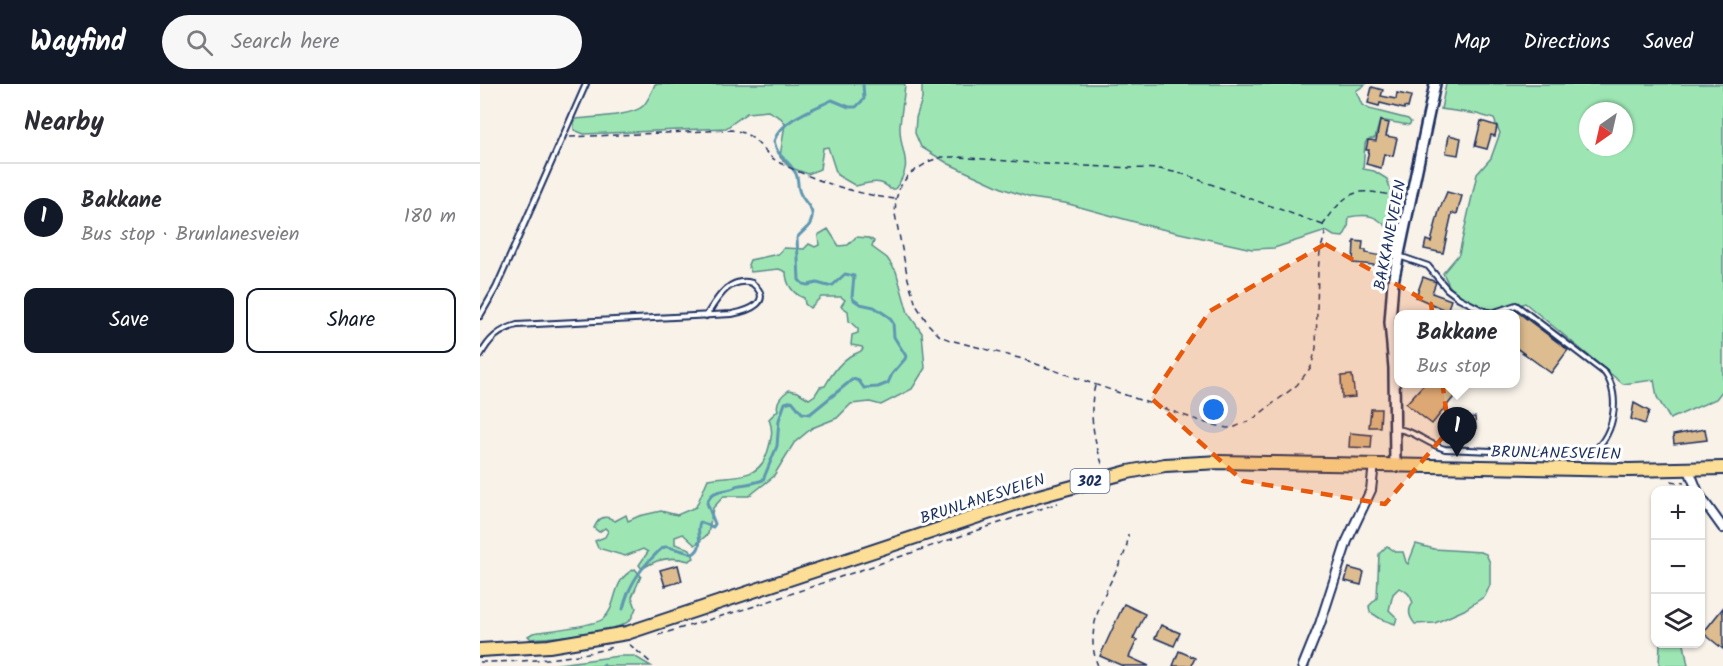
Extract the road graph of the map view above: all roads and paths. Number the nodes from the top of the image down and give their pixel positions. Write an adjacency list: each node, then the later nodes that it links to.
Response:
1 (586, 84): 3 (lane)
2 (1435, 84): 5 (street, BAKKANEVEIEN)
3 (563, 137): 4 (path); 11 (lane)
4 (896, 199): 6 (path); 14 (path)
5 (1410, 199): 6 (path); 7 (street, BAKKANEVEIEN)
6 (1323, 225): 14 (path)
7 (1400, 256): 8 (lane); 13 (street, BAKKANEVEIEN)
8 (1482, 310)
9 (1499, 310): 16 (lane)
10 (706, 315): 10 (lane); 12 (lane)
11 (480, 316)
12 (480, 356)
13 (1394, 368)
14 (1095, 385): 21 (path)
15 (1394, 388): 16 (street, BAKKANEVEIEN)
16 (1395, 429): 18 (street, BAKKANEVEIEN)
17 (1374, 464): 18 (main road, BRUNLANESVEIEN / 302); 21 (main road, BRUNLANESVEIEN / 302); 34 (street)
18 (1395, 465): 20 (main road, BRUNLANESVEIEN / 302)
19 (1723, 468): 20 (main road, BRUNLANESVEIEN / 302)
20 (1689, 470): 24 (street)
21 (1106, 477): 31 (main road, BRUNLANESVEIEN / 302)
22 (1665, 480): 23 (path)
23 (1688, 486)
24 (1694, 486)
25 (1062, 502): 29 (path)
26 (1705, 502): 27 (street)
27 (1723, 528)
28 (1128, 534): 33 (path)
29 (656, 636)
30 (637, 640): 32 (path)
31 (480, 650)
32 (650, 662)
33 (1098, 666)
34 (1302, 666)

